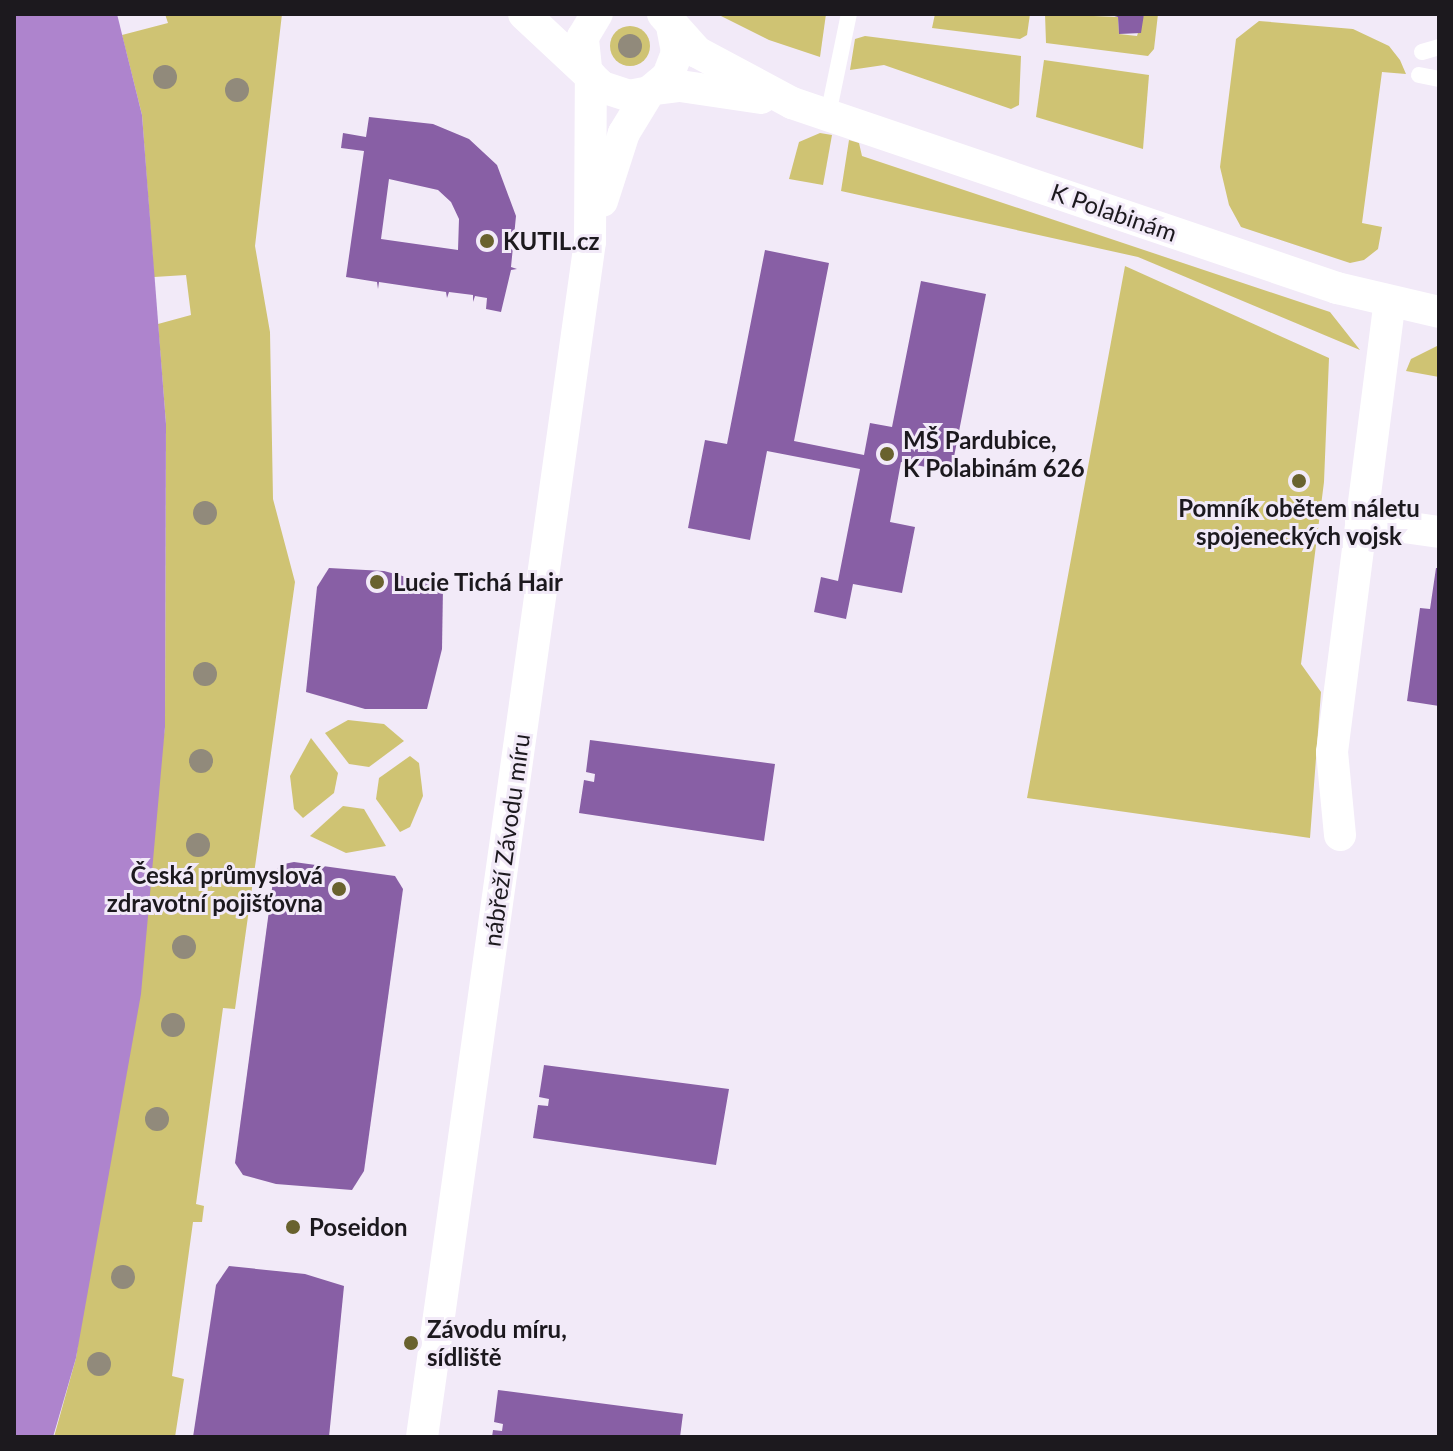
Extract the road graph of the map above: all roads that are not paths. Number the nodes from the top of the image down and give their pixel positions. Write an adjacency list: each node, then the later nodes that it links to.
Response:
1 (524, 14): 7 (street, K Polabinám)
2 (597, 14): 7 (street)
3 (849, 14): 12 (lane)
4 (666, 18): 10 (street, K Polabinám); 11 (street, K Polabinám)
5 (1439, 47): 6 (lane)
6 (1422, 52)
7 (589, 72): 10 (street, K Polabinám); 13 (street, nábřeží Závodu míru)
8 (1419, 75): 9 (lane)
9 (1439, 79)
10 (651, 90): 11 (street, K Polabinám); 13 (street, nábřeží Závodu míru)
11 (792, 103): 12 (street, K Polabinám)
12 (828, 115): 14 (street, K Polabinám)
13 (590, 242): 19 (street, nábřeží Závodu míru)
14 (1390, 302): 15 (street, K Polabinám); 16 (street)
15 (1439, 312)
16 (1361, 521): 17 (street); 18 (street)
17 (1439, 532)
18 (1340, 835)
19 (422, 1437)

